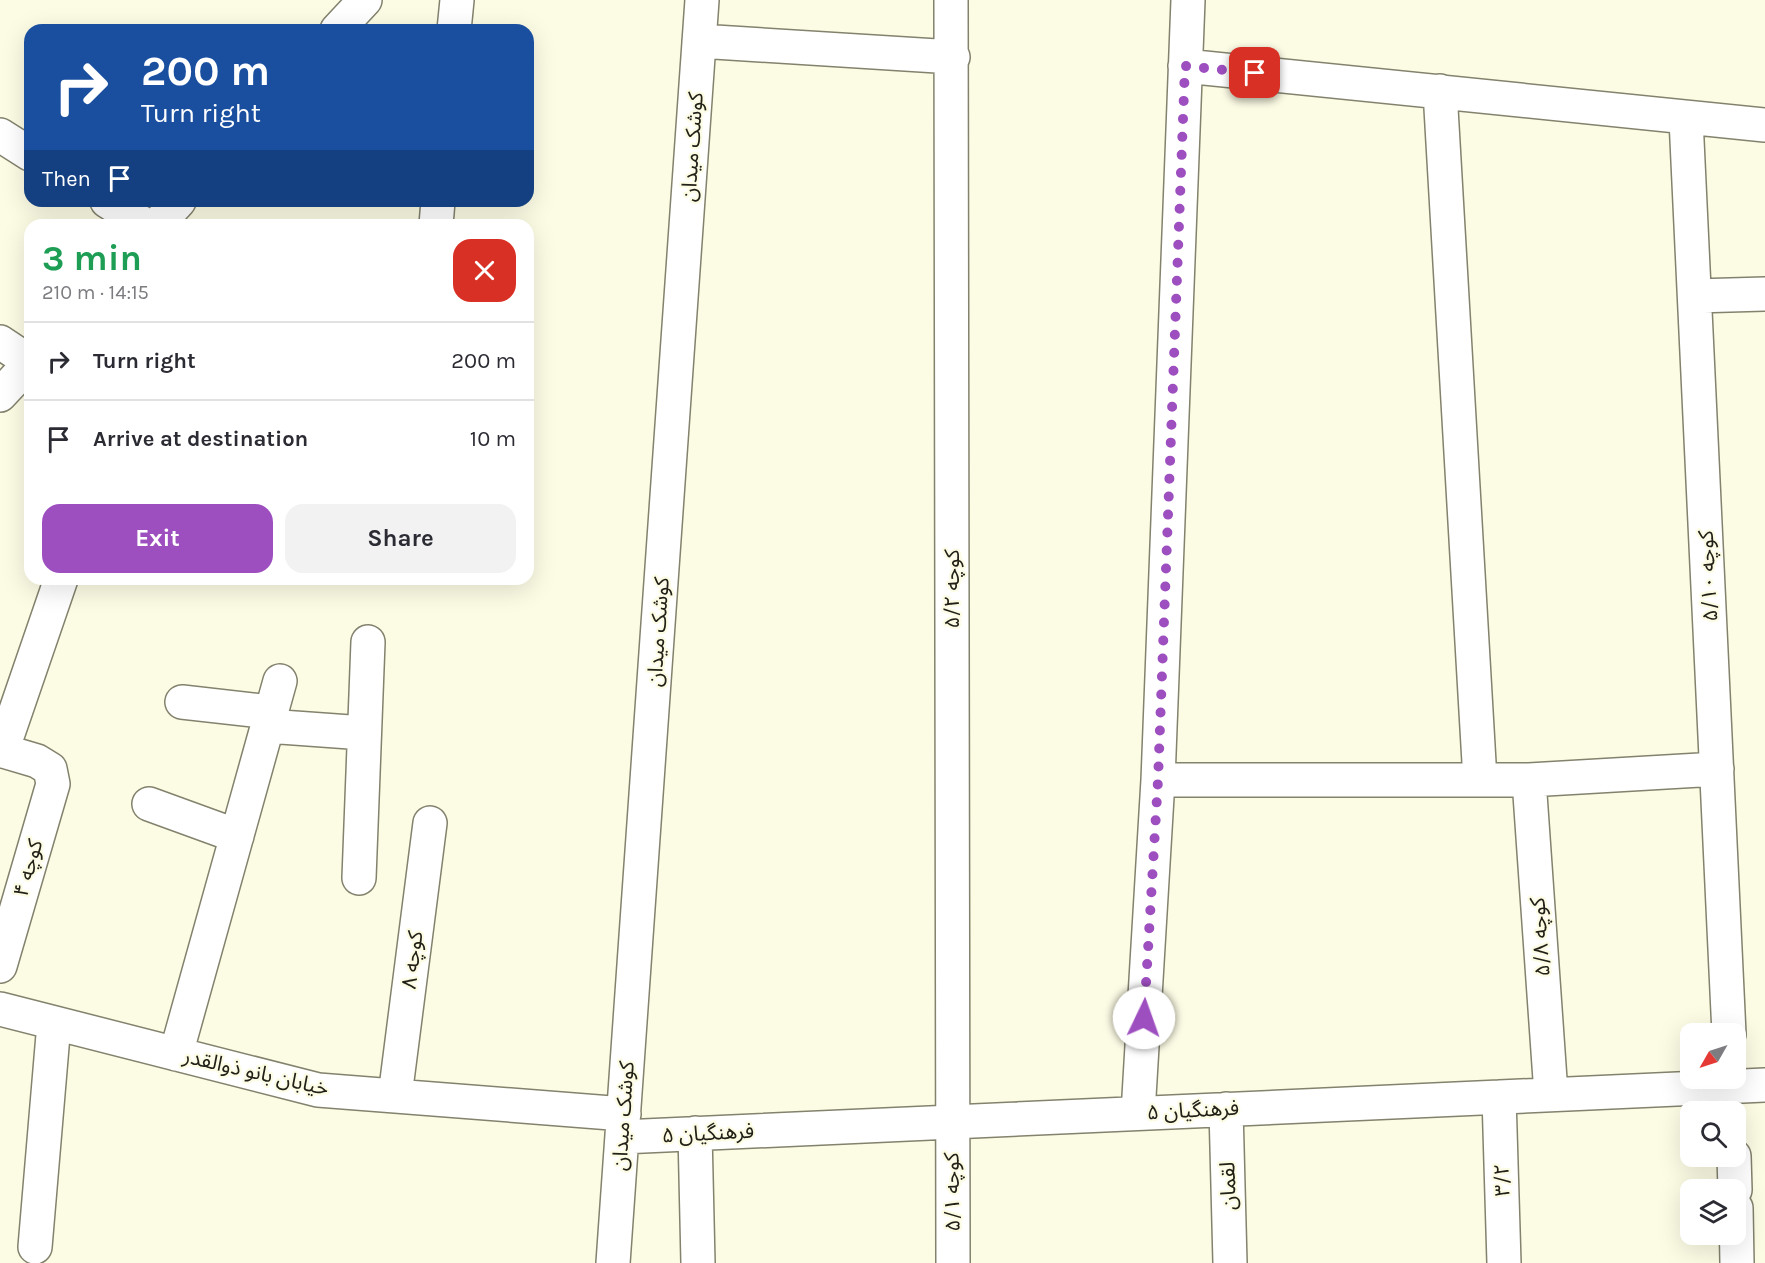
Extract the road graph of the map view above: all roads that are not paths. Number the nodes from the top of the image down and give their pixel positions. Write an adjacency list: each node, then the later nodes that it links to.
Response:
1 (364, 0): 6 (street)
2 (457, 0): 7 (street)
3 (702, 0): 8 (street, کوشک میدان)
4 (951, 0): 9 (street, کوچه ۵/۲)
5 (1188, 0): 10 (street)
6 (342, 24)
7 (455, 24)
8 (699, 41): 9 (street); 54 (street, کوشک میدان)
9 (953, 57): 53 (street, کوچه ۵/۲)
10 (1185, 66): 11 (street); 34 (street)
11 (1440, 91): 12 (street); 35 (street)
12 (1686, 119): 13 (street); 21 (street, کوچه ۵/۱۰)
13 (1765, 125)
14 (0, 135): 15 (street)
15 (24, 150)
16 (117, 207): 18 (street)
17 (174, 207): 19 (street)
18 (136, 219)
19 (162, 219)
20 (1765, 294): 21 (street)
21 (1695, 296): 33 (street, کوچه ۵/۱۰)
22 (0, 342): 23 (street)
23 (24, 358)
24 (24, 369): 25 (street)
25 (0, 395)
26 (59, 585): 32 (street)
27 (368, 642): 31 (street)
28 (280, 681): 30 (street)
29 (182, 702): 30 (street)
30 (269, 719): 31 (street); 39 (street)
31 (364, 733): 40 (street)
32 (1, 750): 41 (street, کوچه ۴)
33 (1717, 769): 36 (street); 44 (street, کوچه ۵/۱۰)
34 (1158, 780): 35 (street); 52 (street)
35 (1480, 780): 36 (street)
36 (1529, 780): 48 (street, کوچه ۵/۸)
37 (149, 804): 39 (street)
38 (429, 823): 49 (street, کوچه ۸)
39 (237, 836): 45 (street)
40 (359, 878)
41 (0, 966)
42 (0, 1009): 43 (street, خیابان بانو ذوالقدر)
43 (54, 1023): 45 (street, خیابان بانو ذوالقدر); 57 (street)
44 (1729, 1023)
45 (176, 1054): 49 (street, خیابان بانو ذوالقدر)
46 (1765, 1085): 47 (street, فرهنگیان ۵)
47 (1732, 1092): 48 (street, فرهنگیان ۵)
48 (1551, 1094): 50 (street, فرهنگیان ۵)
49 (395, 1096): 54 (street, خیابان بانو ذوالقدر)
50 (1499, 1097): 51 (street, فرهنگیان ۵); 62 (street, ۳/۲)
51 (1226, 1109): 52 (street, فرهنگیان ۵); 61 (street, لقمان)
52 (1138, 1113): 53 (street, فرهنگیان ۵)
53 (951, 1121): 55 (street, فرهنگیان ۵); 60 (street, کوچه ۵/۱)
54 (623, 1126): 55 (street, فرهنگیان ۵); 58 (street, کوشک میدان)
55 (695, 1133): 59 (street)
56 (1737, 1245): 63 (street)
57 (35, 1247)
58 (613, 1263)
59 (698, 1263)
60 (953, 1263)
61 (1230, 1263)
62 (1504, 1263)
63 (1737, 1263)

